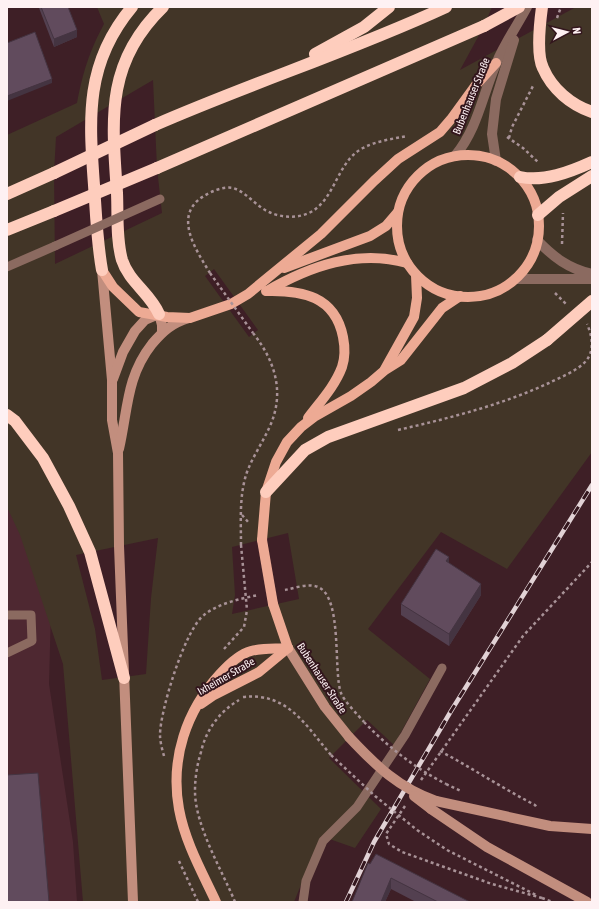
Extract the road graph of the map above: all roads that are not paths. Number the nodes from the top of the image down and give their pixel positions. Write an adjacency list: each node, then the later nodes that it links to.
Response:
1 (132, 7): 25 (highway)
2 (163, 7): 35 (highway)
3 (389, 7): 10 (highway)
4 (446, 7): 10 (highway)
5 (519, 7): 21 (highway, bridge)
6 (527, 7): 8 (street, Bubenhauser Straße)
7 (542, 7): 11 (highway)
8 (519, 23): 9 (street, Bubenhauser Straße); 13 (street, Bubenhauser Straße)
9 (496, 63): 12 (street, Bubenhauser Straße); 26 (main road)
10 (279, 75): 17 (highway, bridge)
11 (592, 112)
12 (455, 156): 13 (main road); 19 (main road)
13 (496, 161): 16 (main road)
14 (592, 162): 16 (highway)
15 (592, 176): 20 (highway)
16 (520, 177): 20 (main road)
17 (7, 194)
18 (160, 199): 24 (lane, bridge)
19 (398, 212): 23 (main road); 26 (main road)
20 (538, 215): 22 (main road)
21 (7, 230)
22 (537, 240): 27 (street); 29 (main road)
23 (407, 263): 28 (main road); 31 (main road)
24 (7, 267)
25 (102, 270): 35 (main road); 39 (main road)
26 (276, 271): 32 (main road)
27 (592, 274)
28 (416, 275): 33 (main road); 38 (main road, Bubenhauser Straße)
29 (515, 279): 30 (street); 33 (main road)
30 (592, 279)
31 (266, 291): 32 (main road); 41 (main road)
32 (248, 294): 36 (main road)
33 (460, 296): 38 (main road, Bubenhauser Straße)
34 (592, 301): 43 (highway, bridge)
35 (159, 314): 36 (main road); 37 (main road); 39 (main road)
36 (191, 318): 37 (main road)
37 (162, 332): 42 (main road)
38 (385, 370): 41 (main road, Bubenhauser Straße)
39 (112, 380): 42 (main road)
40 (7, 415): 48 (highway)
41 (301, 427): 43 (main road, Bubenhauser Straße)
42 (118, 452): 48 (main road)
43 (266, 492): 45 (main road, Bubenhauser Straße, bridge)
44 (7, 615): 46 (lane)
45 (288, 648): 49 (main road, Ixheimer Straße); 49 (main road, Ixheimer Straße); 50 (main road, Bubenhauser Straße, bridge)
46 (7, 653)
47 (442, 668): 55 (lane)
48 (124, 678): 53 (main road)
49 (194, 709): 54 (main road, Ixheimer Straße)
50 (434, 805): 51 (main road); 52 (main road, Bubenhauser Straße)
51 (592, 829)
52 (582, 900)
53 (133, 902)
54 (216, 902)
55 (302, 902)

